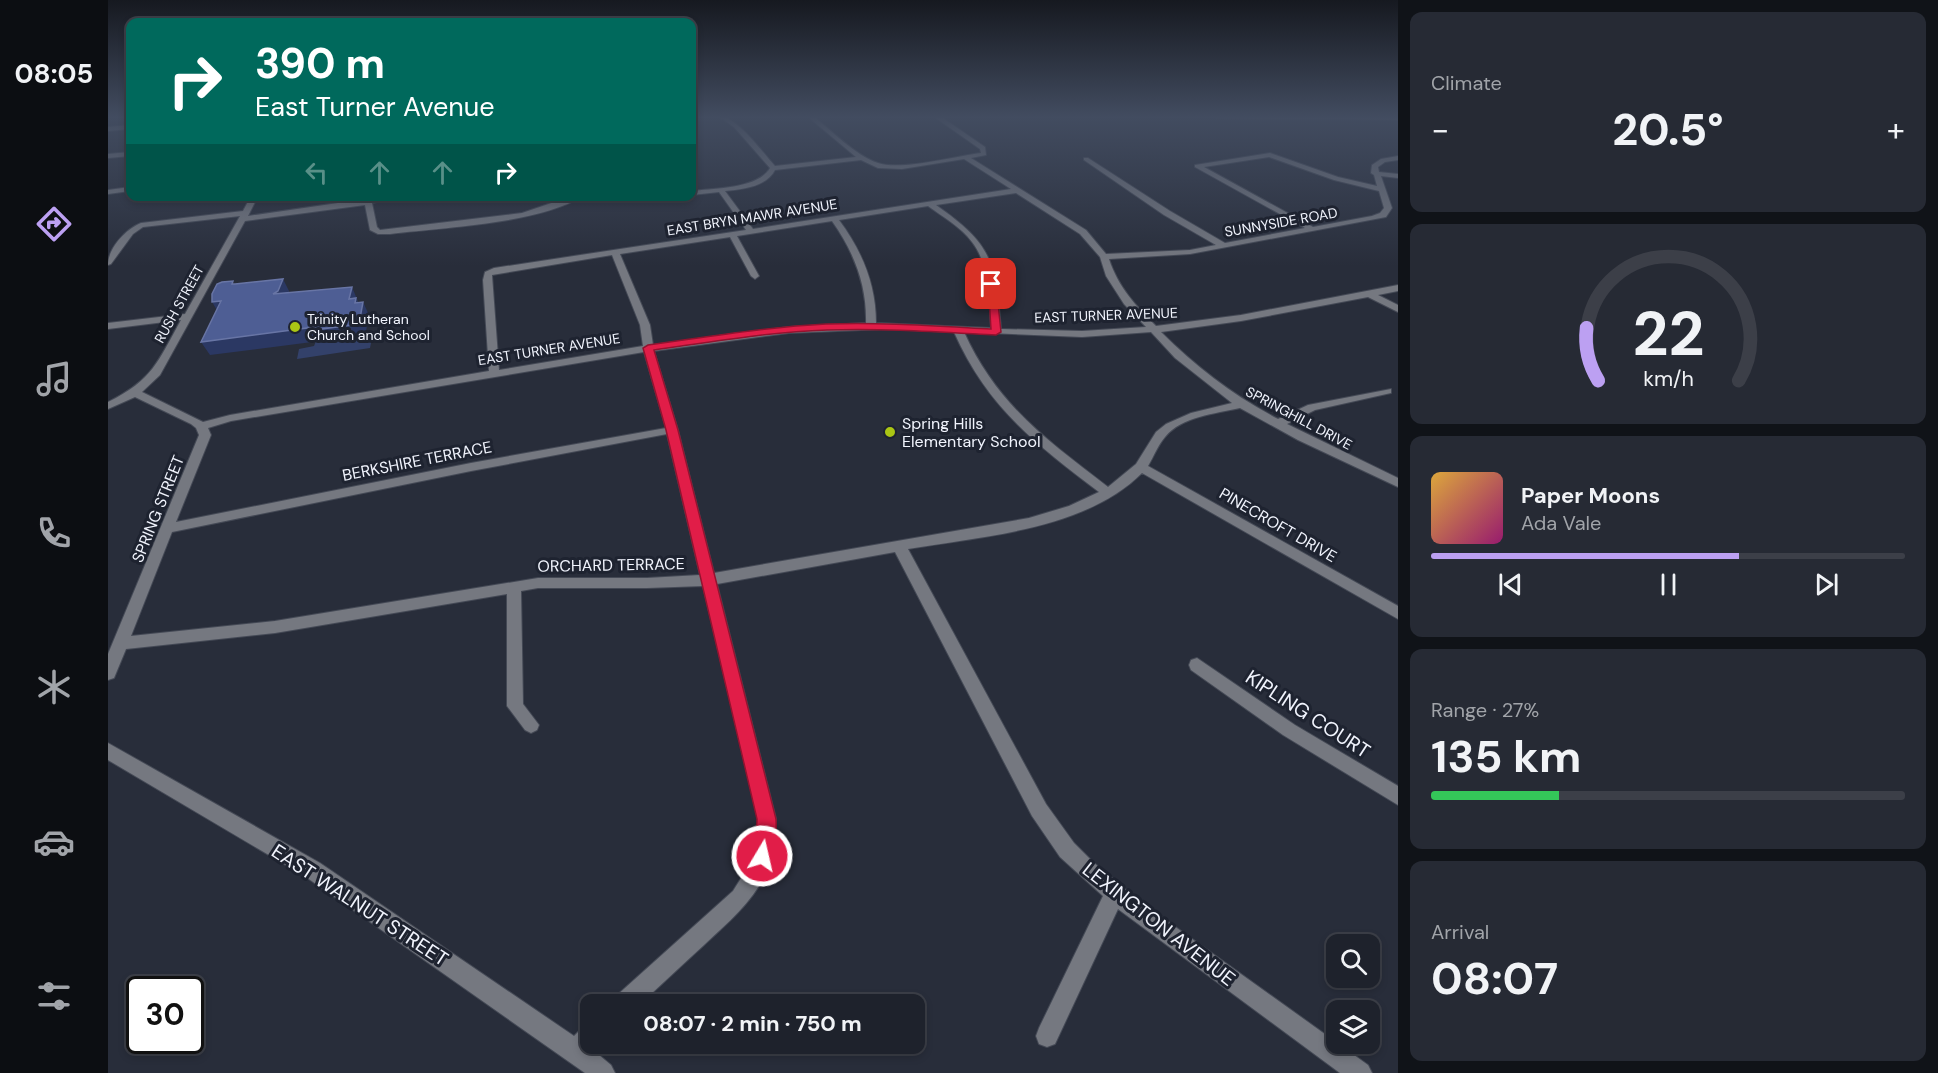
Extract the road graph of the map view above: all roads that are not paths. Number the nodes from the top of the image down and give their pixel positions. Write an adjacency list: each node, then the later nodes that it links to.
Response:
1 (790, 166): 9 (street)
2 (879, 166): 3 (street)
3 (902, 166)
4 (980, 166): 15 (street, SPRINGHILL DRIVE)
5 (1097, 166): 28 (street)
6 (1197, 166): 25 (street)
7 (1300, 166): 13 (street)
8 (1374, 166): 10 (street)
9 (773, 168): 12 (street)
10 (1374, 174): 11 (street); 13 (street, SUNNYSIDE ROAD)
11 (1398, 176)
12 (720, 189): 17 (street); 26 (street)
13 (1381, 189): 25 (street, SUNNYSIDE ROAD)
14 (126, 190): 16 (street)
15 (1020, 190): 22 (street, EAST BRYN MAWR AVENUE); 30 (street, SPRINGHILL DRIVE)
16 (108, 192)
17 (696, 192)
18 (252, 201): 23 (street, RUSH STREET)
19 (378, 201): 21 (street)
20 (568, 201): 21 (street)
21 (368, 203): 23 (street)
22 (930, 204): 24 (street, EAST BRYN MAWR AVENUE); 41 (street)
23 (245, 216): 31 (street); 36 (street, RUSH STREET)
24 (834, 218): 26 (street, EAST BRYN MAWR AVENUE); 38 (street)
25 (1313, 230): 28 (street, SUNNYSIDE ROAD)
26 (750, 231): 27 (street, EAST BRYN MAWR AVENUE)
27 (732, 234): 29 (street, EAST BRYN MAWR AVENUE); 32 (street)
28 (1224, 246): 30 (street, SUNNYSIDE ROAD)
29 (615, 252): 42 (street); 43 (street, EAST BRYN MAWR AVENUE)
30 (1104, 257): 40 (street, SPRINGHILL DRIVE)
31 (108, 262)
32 (755, 276)
33 (1398, 288): 34 (street, EAST TURNER AVENUE)
34 (1369, 294): 35 (street); 40 (street, EAST TURNER AVENUE)
35 (1398, 309)
36 (188, 316): 37 (street); 45 (street, RUSH STREET)
37 (108, 326)
38 (871, 326): 39 (street, EAST TURNER AVENUE); 42 (street, EAST TURNER AVENUE)
39 (958, 330): 41 (street, EAST TURNER AVENUE); 53 (street)
40 (1153, 330): 41 (street, EAST TURNER AVENUE); 46 (street, SPRINGHILL DRIVE)
41 (996, 332)
42 (648, 348): 43 (street, EAST TURNER AVENUE); 50 (street)
43 (494, 373): 49 (street, EAST TURNER AVENUE)
44 (1387, 391): 48 (street)
45 (135, 393): 47 (street, RUSH STREET); 49 (street)
46 (1241, 404): 48 (street, SPRINGHILL DRIVE); 51 (street, ORCHARD TERRACE)
47 (108, 406)
48 (1278, 424): 52 (street, SPRINGHILL DRIVE)
49 (201, 426): 54 (street, SPRING STREET)
50 (672, 430): 54 (street, BERKSHIRE TERRACE); 56 (street)
51 (1141, 467): 53 (street, ORCHARD TERRACE); 58 (street, PINECROFT DRIVE)
52 (1398, 483)
53 (1108, 493): 55 (street, ORCHARD TERRACE)
54 (168, 528): 59 (street, SPRING STREET)
55 (899, 546): 56 (street, ORCHARD TERRACE); 65 (street, LEXINGTON AVENUE)
56 (707, 580): 57 (street, ORCHARD TERRACE); 66 (street)
57 (514, 586): 59 (street, ORCHARD TERRACE); 62 (street)
58 (1398, 613)
59 (121, 643): 61 (street, SPRING STREET)
60 (1197, 665): 64 (street, KIPLING COURT)
61 (108, 673)
62 (531, 725)
63 (108, 751): 68 (street, EAST WALNUT STREET)
64 (1398, 796)
65 (1115, 893): 67 (street); 71 (street, LEXINGTON AVENUE)
66 (635, 994)
67 (1047, 1036)
68 (580, 1041)
69 (590, 1054): 70 (street, EAST WALNUT STREET)
70 (603, 1073)
71 (1360, 1073)

